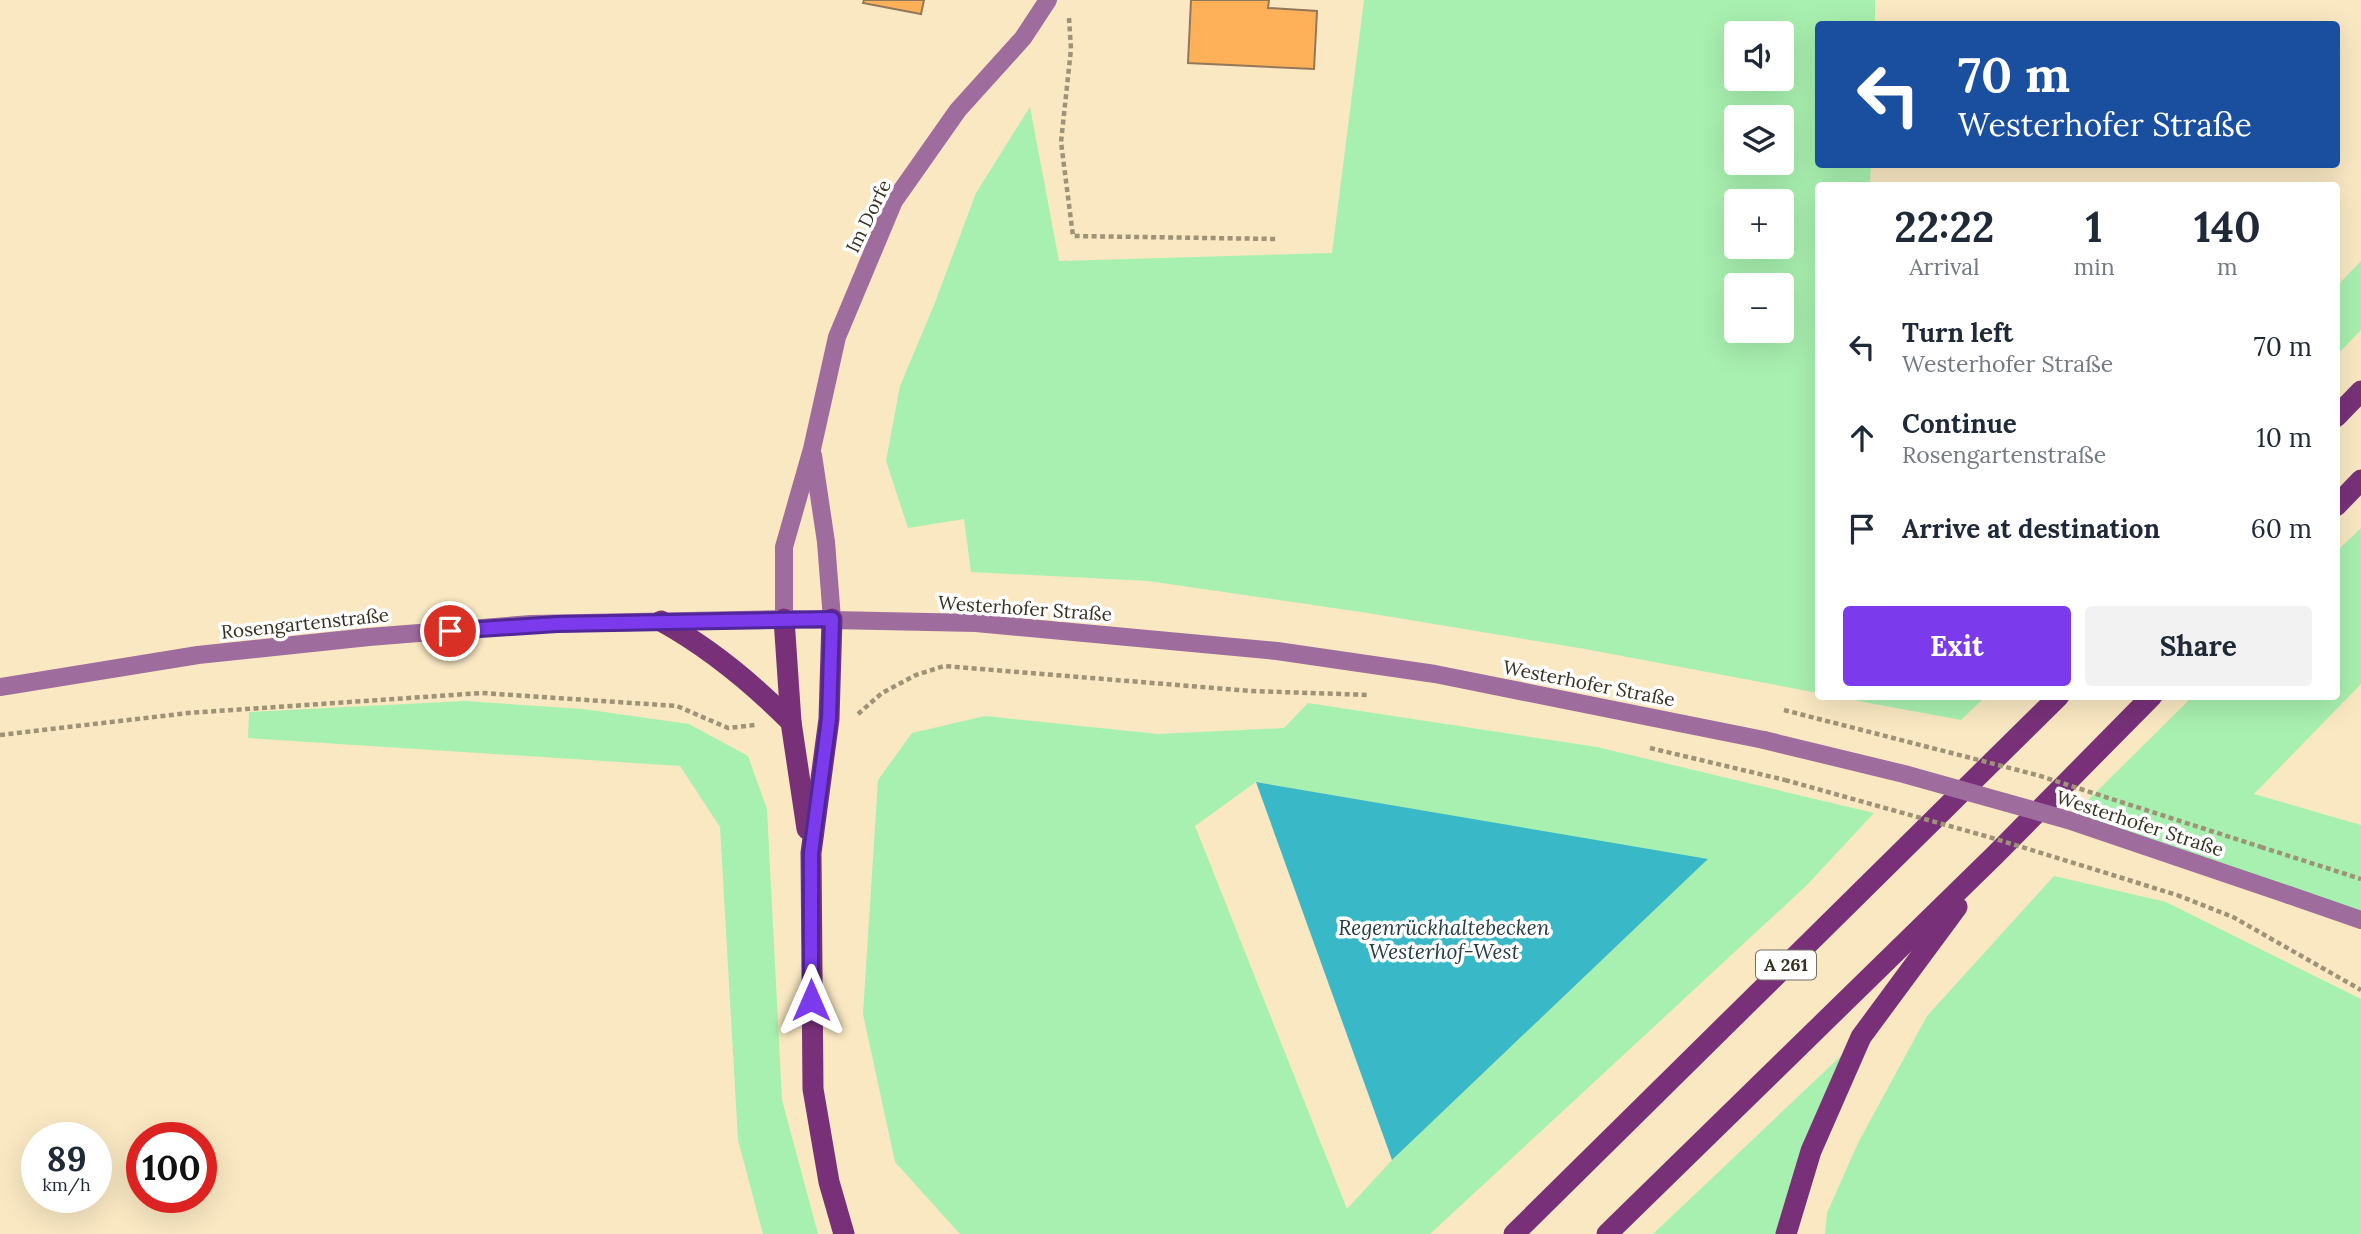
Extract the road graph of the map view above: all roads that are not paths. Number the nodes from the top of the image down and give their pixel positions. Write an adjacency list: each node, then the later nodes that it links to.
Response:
1 (1048, 0): 4 (main road, Im Dorfe)
2 (2361, 391): 3 (highway)
3 (2340, 413)
4 (812, 449): 7 (main road, Im Dorfe); 8 (main road, Im Dorfe)
5 (2361, 480): 6 (highway)
6 (2340, 502)
7 (784, 619): 8 (main road, Westerhofer Straße); 9 (main road, Rosengartenstraße); 13 (highway)
8 (832, 619): 14 (highway); 16 (main road, Westerhofer Straße, bridge)
9 (661, 621): 10 (main road, Rosengartenstraße); 13 (highway)
10 (0, 687)
11 (2055, 700): 18 (highway, A 261)
12 (2148, 700): 15 (highway)
13 (791, 722): 14 (highway)
14 (811, 853): 17 (highway)
15 (1996, 854): 19 (highway); 20 (highway)
16 (2361, 920)
17 (844, 1234)
18 (1514, 1234)
19 (1607, 1234)
20 (1786, 1234)

